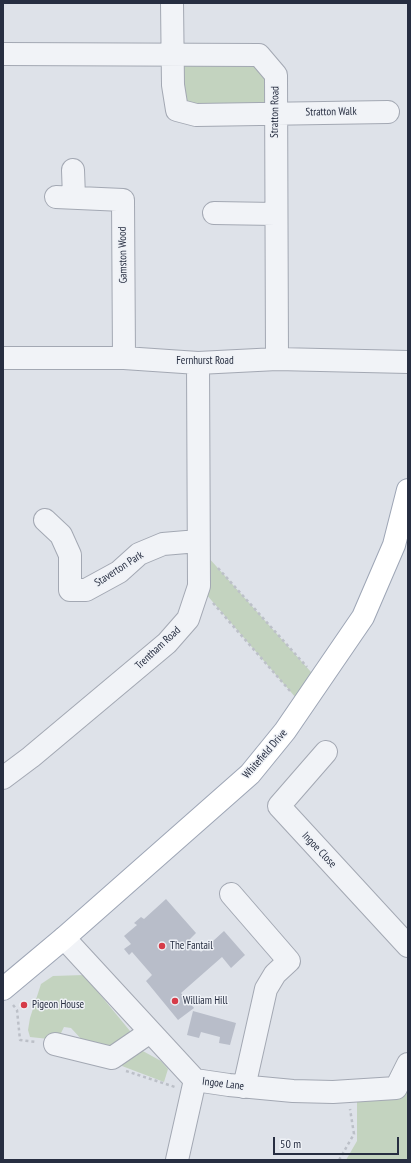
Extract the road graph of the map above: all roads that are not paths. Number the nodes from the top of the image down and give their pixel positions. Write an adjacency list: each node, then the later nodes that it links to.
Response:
1 (172, 3): 3 (street)
2 (3, 54): 3 (street, Stratton Road)
3 (172, 54): 5 (street, Stratton Road); 5 (street, Stratton Walk)
4 (388, 112): 5 (street, Stratton Walk)
5 (275, 113): 8 (street, Stratton Road)
6 (73, 170): 10 (street, Gamston Wood)
7 (214, 213): 8 (street)
8 (275, 214): 11 (street, Stratton Road)
9 (3, 358): 10 (street, Fernhurst Road)
10 (124, 358): 13 (street, Fernhurst Road)
11 (276, 360): 12 (street, Fernhurst Road); 13 (street, Fernhurst Road)
12 (408, 362)
13 (198, 363): 16 (street, Trentham Road)
14 (408, 490): 20 (main road, Whitefield Drive)
15 (45, 520): 16 (street, Staverton Park)
16 (198, 544): 18 (street, Trentham Road)
17 (326, 752): 21 (street, Ingoe Close)
18 (3, 778)
19 (231, 894): 27 (street)
20 (64, 938): 22 (main road, Whitefield Drive); 23 (street, Ingoe Lane)
21 (408, 946)
22 (8, 996)
23 (150, 1032): 24 (street); 26 (street, Ingoe Lane)
24 (55, 1044)
25 (408, 1064): 27 (street, Ingoe Lane)
26 (194, 1086): 27 (street, Ingoe Lane); 28 (street)
27 (244, 1087)
28 (177, 1160)

